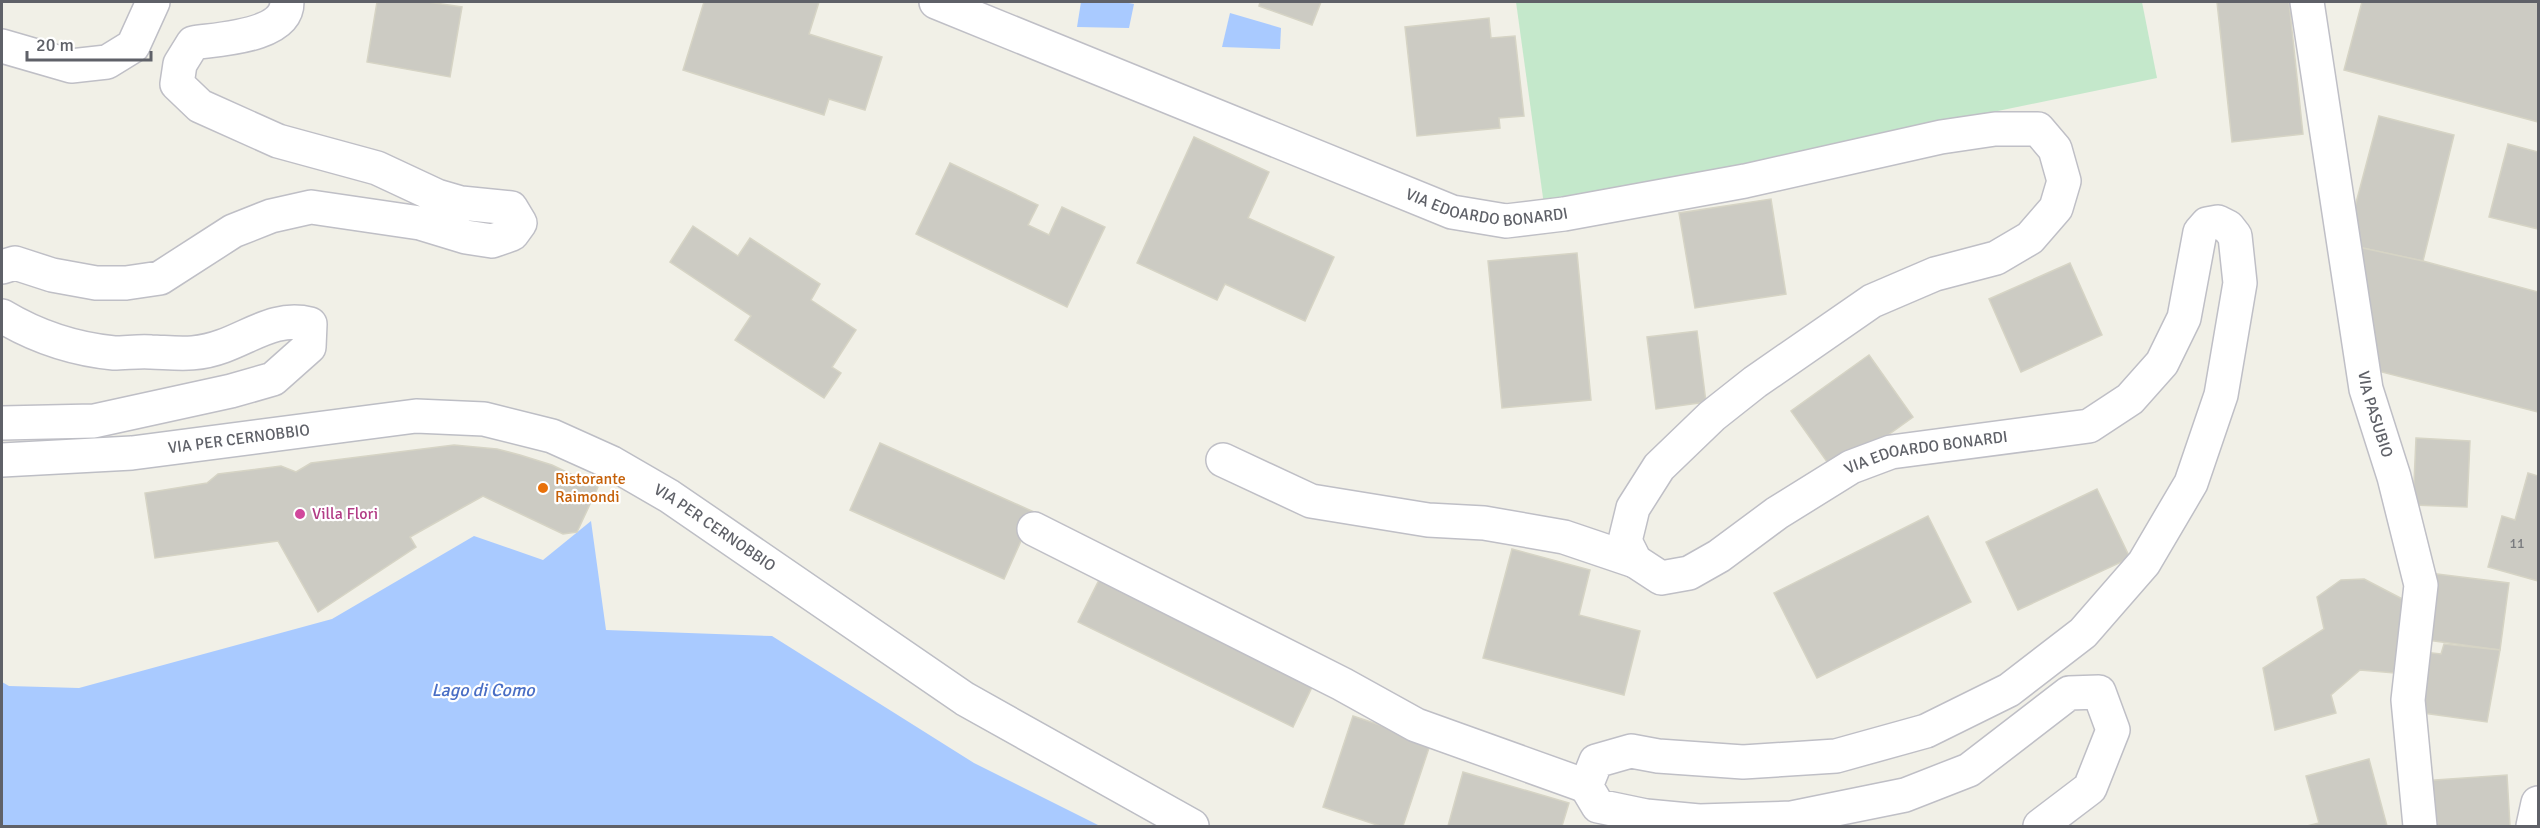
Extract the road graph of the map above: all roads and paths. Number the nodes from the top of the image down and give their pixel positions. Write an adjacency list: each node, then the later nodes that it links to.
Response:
1 (153, 2): 5 (street)
2 (286, 2): 6 (street)
3 (936, 2): 12 (street, VIA EDOARDO BONARDI)
4 (2307, 2): 17 (street, VIA PASUBIO)
5 (2, 46)
6 (2, 267)
7 (2, 316): 8 (street)
8 (2, 423)
9 (2, 460): 15 (street, VIA PER CERNOBBIO)
10 (1223, 460): 12 (street)
11 (1034, 529): 13 (street)
12 (1635, 561): 13 (street, VIA EDOARDO BONARDI)
13 (1586, 786): 16 (street)
14 (2538, 803): 18 (street)
15 (1192, 826)
16 (2040, 826)
17 (2420, 826)
18 (2532, 826)

